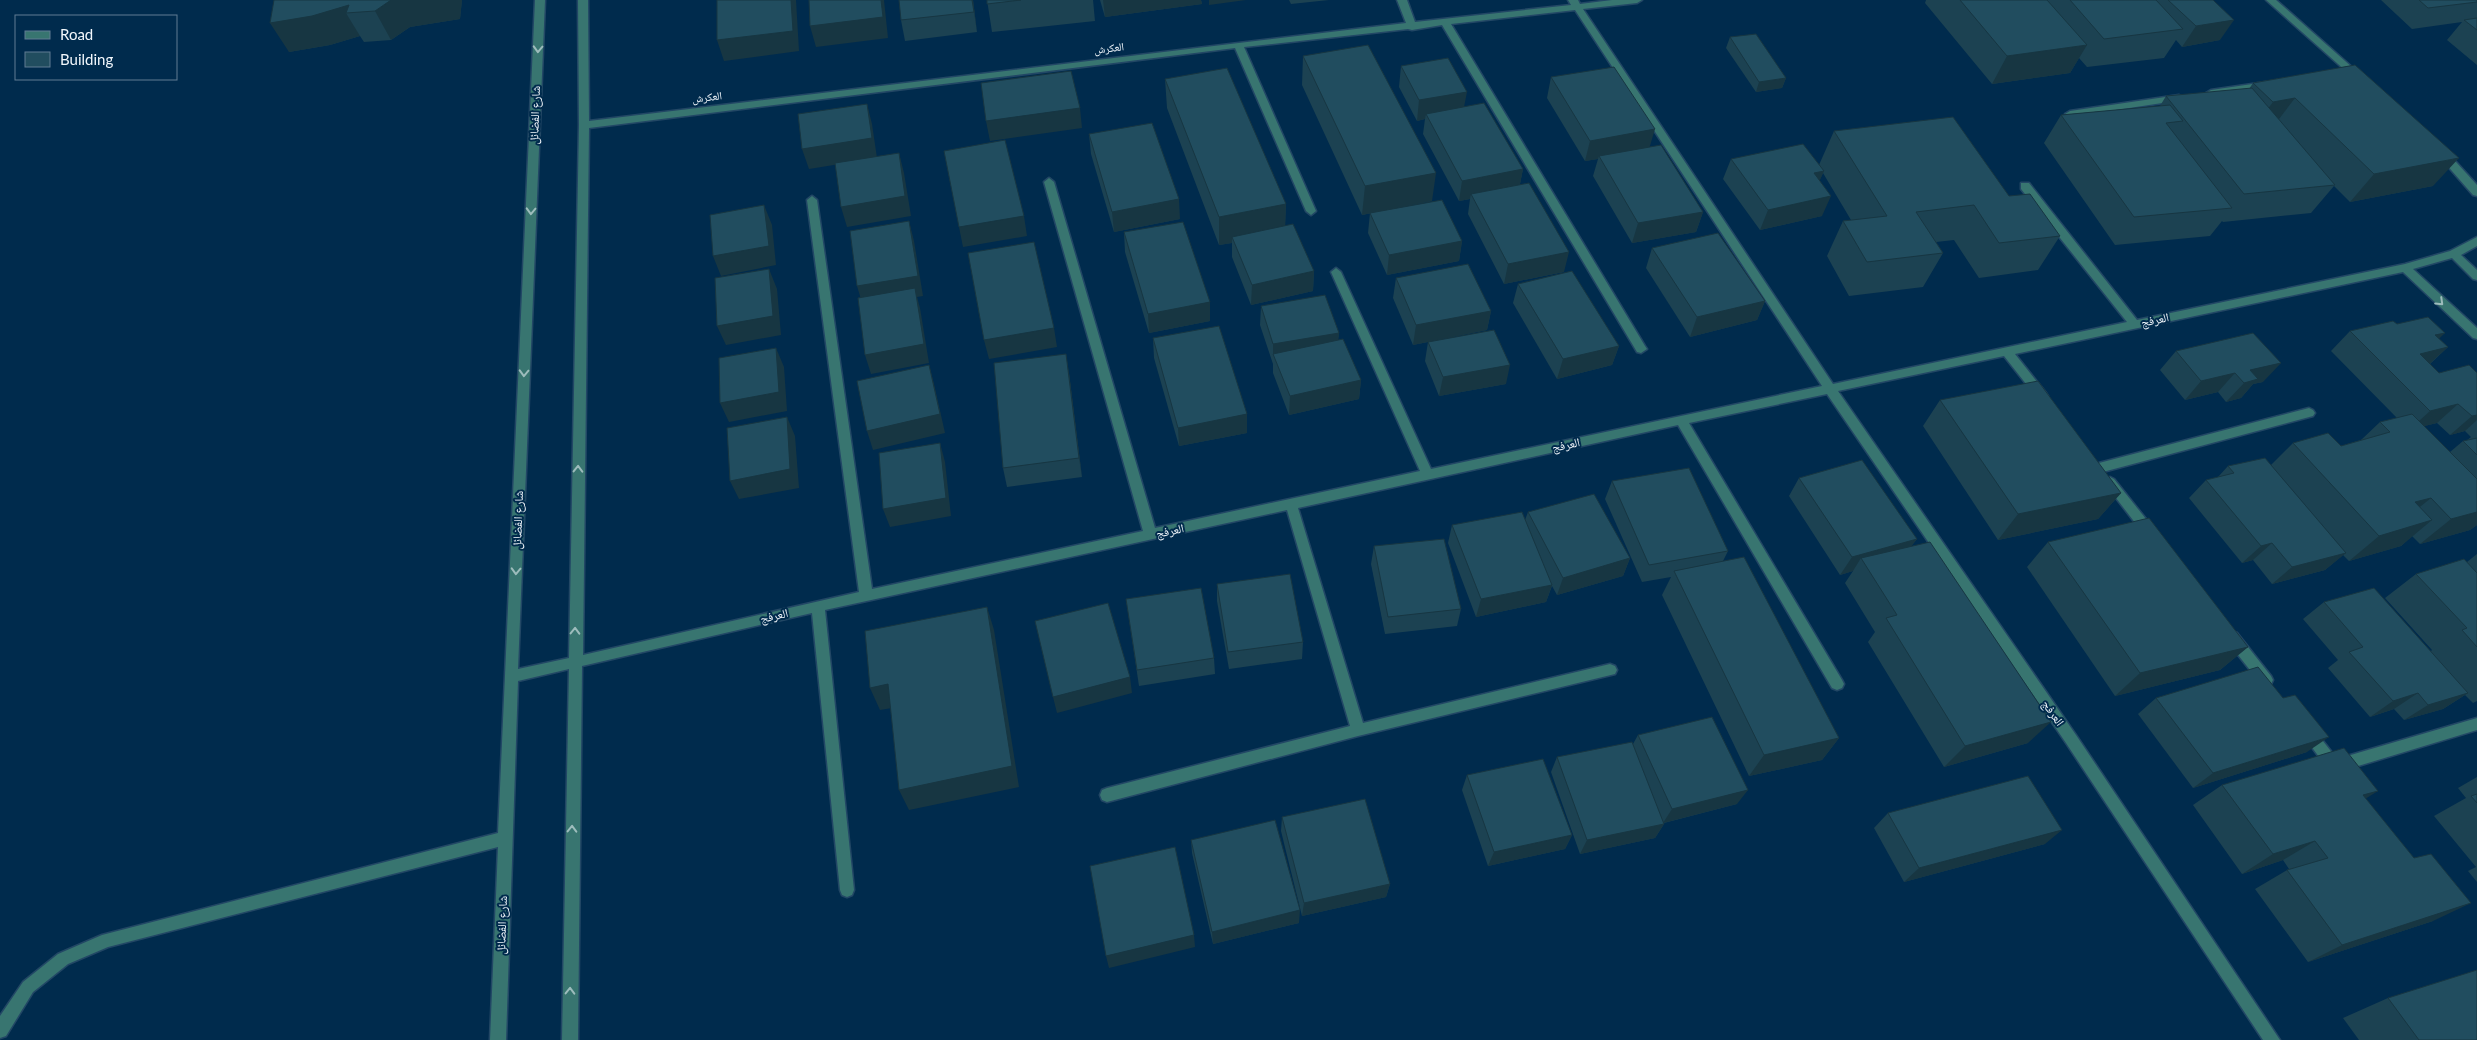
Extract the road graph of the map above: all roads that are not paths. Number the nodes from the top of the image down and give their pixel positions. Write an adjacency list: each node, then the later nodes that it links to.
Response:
1 (540, 0): 44 (street, شارع الفضائل, one-way to 44)
2 (582, 0): 15 (street)
3 (1402, 0): 8 (street)
4 (1637, 0): 6 (street, العكرش)
5 (2271, 0): 10 (street)
6 (1575, 4): 7 (street, العكرش); 31 (street)
7 (1446, 23): 8 (street, العكرش); 29 (street)
8 (1412, 27): 9 (street, العكرش)
9 (1238, 45): 15 (street, العكرش); 21 (street)
10 (2352, 72): 11 (street); 13 (street)
11 (2336, 74)
12 (2274, 84): 14 (street)
13 (2366, 85)
14 (2070, 114)
15 (584, 125): 42 (street, one-way to 15)
16 (2436, 148): 19 (street)
17 (1050, 182): 37 (street)
18 (2025, 186): 27 (street)
19 (2477, 192)
20 (812, 200): 39 (street)
21 (1310, 211)
22 (2477, 241): 23 (street, العرفج)
23 (2454, 254): 24 (street, العرفج); 26 (street)
24 (2405, 268): 27 (street, العرفج); 28 (street, one-way to 28)
25 (1336, 272): 35 (street)
26 (2477, 276)
27 (2135, 325): 30 (street, العرفج)
28 (2477, 335)
29 (1641, 349)
30 (2007, 352): 31 (street, العرفج); 32 (street)
31 (1830, 389): 34 (street, العرفج); 58 (street, العرفج)
32 (2051, 406)
33 (2309, 413): 38 (street)
34 (1681, 420): 35 (street, العرفج); 45 (street)
35 (1428, 475): 36 (street, العرفج)
36 (1291, 504): 37 (street, العرفج); 49 (street)
37 (1151, 534): 39 (street, العرفج)
38 (2161, 546)
39 (866, 596): 40 (street, العرفج)
40 (818, 606): 42 (street, العرفج); 54 (street)
41 (2223, 625): 46 (street)
42 (574, 661): 44 (street, العرفج); 57 (street, one-way to 42)
43 (1610, 670): 49 (street)
44 (511, 677): 53 (street, شارع الفضائل)
45 (1837, 684)
46 (2272, 688)
47 (2297, 719): 50 (street)
48 (2477, 724): 50 (street)
49 (1358, 730): 52 (street)
50 (2334, 766): 51 (street)
51 (2346, 782)
52 (1107, 795)
53 (506, 838): 55 (street); 56 (street, شارع الفضائل)
54 (847, 890)
55 (0, 1030)
56 (498, 1040)
57 (570, 1040)
58 (2272, 1040)

